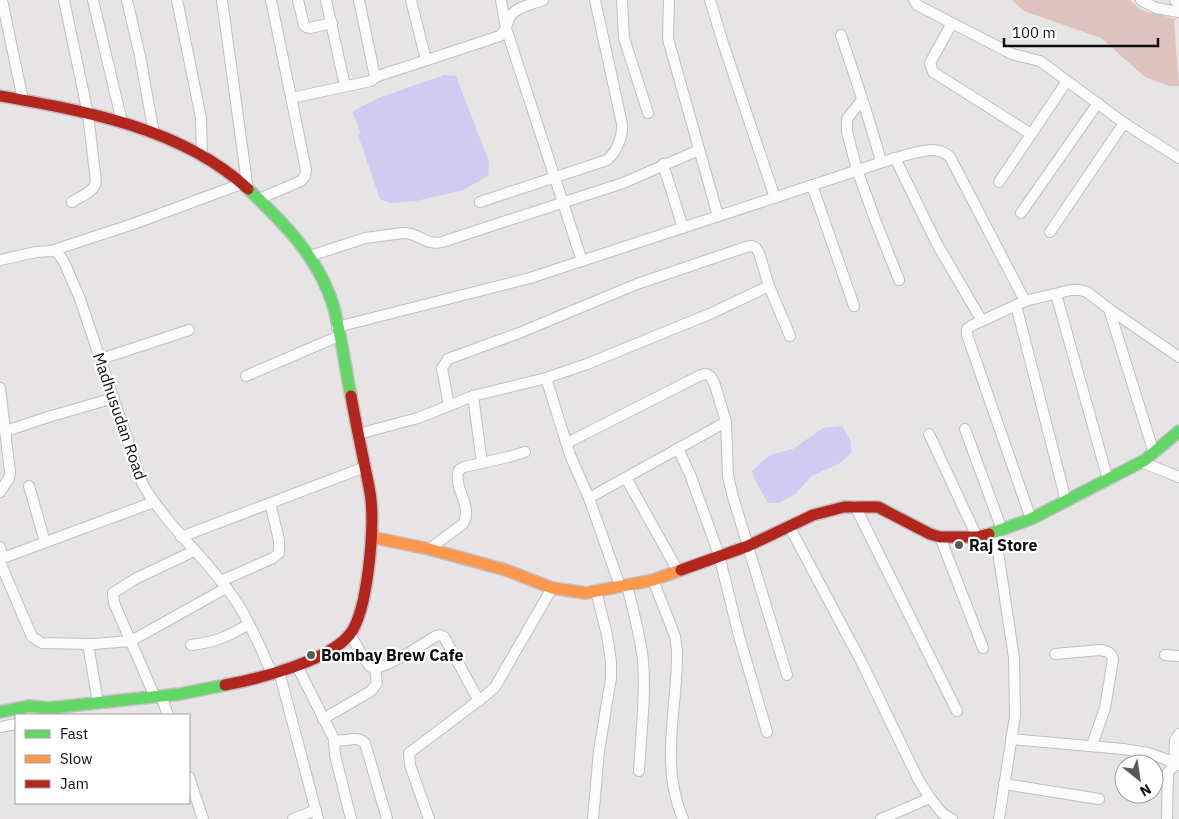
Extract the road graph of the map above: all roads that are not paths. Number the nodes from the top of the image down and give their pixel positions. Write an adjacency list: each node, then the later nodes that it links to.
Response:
1 (2, 0): 33 (street)
2 (64, 0): 37 (street)
3 (93, 0): 38 (street)
4 (127, 0): 40 (street)
5 (177, 0): 43 (street)
6 (222, 0): 52 (street)
7 (271, 0): 32 (street)
8 (298, 0): 23 (street)
9 (326, 0): 23 (street)
10 (360, 0): 28 (street)
11 (411, 0): 27 (street)
12 (501, 0): 25 (street)
13 (543, 0): 25 (street)
14 (595, 0): 49 (street)
15 (622, 0): 36 (street)
16 (669, 0): 42 (street)
17 (710, 0): 53 (street)
18 (1141, 0): 22 (street)
19 (1175, 0): 21 (street)
20 (917, 2): 24 (street)
21 (1179, 5)
22 (1179, 12)
23 (332, 23): 30 (street)
24 (952, 23): 29 (street); 41 (street)
25 (506, 28): 27 (street); 49 (street)
26 (841, 35): 34 (street)
27 (426, 60): 28 (street)
28 (375, 77): 30 (street)
29 (1067, 80): 35 (street); 41 (street)
30 (344, 86): 32 (street)
31 (0, 96): 33 (street)
32 (291, 98): 54 (street)
33 (23, 100): 37 (street)
34 (862, 100): 46 (street); 48 (street)
35 (1098, 103): 39 (street); 58 (street)
36 (648, 112)
37 (88, 114): 38 (street); 55 (street)
38 (122, 122): 40 (street)
39 (1124, 123): 45 (street); 61 (street)
40 (154, 134): 43 (street)
41 (1031, 134): 50 (street)
42 (699, 150): 47 (street); 59 (street)
43 (202, 156): 52 (street)
44 (895, 158): 46 (street); 69 (street); 72 (street)
45 (1179, 158)
46 (881, 162): 48 (street)
47 (663, 164): 57 (street); 60 (street)
48 (857, 170): 51 (street); 66 (street)
49 (555, 178): 56 (street); 57 (street)
50 (1000, 182)
51 (812, 185): 53 (street); 70 (street)
52 (245, 187): 54 (street); 62 (street)
53 (775, 198): 59 (street)
54 (258, 199): 63 (street)
55 (72, 202)
56 (480, 202)
57 (563, 202): 63 (street); 65 (street)
58 (1021, 213)
59 (718, 216): 60 (street)
60 (683, 228): 65 (street)
61 (1050, 232)
62 (51, 251): 64 (street); 77 (street, Madhusudan Road)
63 (310, 256): 74 (street)
64 (0, 260)
65 (582, 261): 74 (street)
66 (899, 280)
67 (770, 286): 75 (street); 79 (street); 83 (street)
68 (1056, 294): 69 (street); 71 (street); 99 (street)
69 (1021, 303): 72 (street); 103 (street)
70 (854, 306)
71 (1109, 309): 76 (street); 93 (street)
72 (982, 321): 107 (street)
73 (189, 330): 77 (street)
74 (338, 332): 78 (street); 88 (street)
75 (790, 336)
76 (1179, 357)
77 (101, 359): 82 (street, Madhusudan Road)
78 (246, 376)
79 (546, 378): 81 (street); 90 (street)
80 (0, 388): 86 (street)
81 (473, 396): 83 (street); 95 (street)
82 (114, 398): 86 (street); 104 (street, Madhusudan Road)
83 (449, 406): 88 (street)
84 (726, 422): 90 (street); 91 (street); 115 (street)
85 (965, 430): 109 (street)
86 (6, 431): 101 (street)
87 (1179, 431): 93 (street)
88 (358, 434): 96 (street)
89 (929, 434): 113 (street)
90 (567, 443): 102 (street)
91 (678, 448): 98 (street); 119 (street)
92 (525, 452): 95 (street)
93 (1154, 453): 94 (street)
94 (1140, 462): 97 (street); 99 (street)
95 (482, 463): 117 (street)
96 (365, 467): 105 (street); 111 (street)
97 (1179, 477)
98 (626, 478): 102 (street); 121 (street)
99 (1108, 480): 103 (street)
100 (29, 486): 114 (street)
101 (0, 492)
102 (589, 498): 124 (street)
103 (1066, 501): 107 (street)
104 (154, 502): 110 (street, Madhusudan Road); 114 (street)
105 (270, 504): 110 (street); 123 (street)
106 (855, 506): 108 (street); 112 (street); 145 (street)
107 (1031, 519): 109 (street)
108 (789, 526): 115 (street); 160 (street)
109 (998, 531): 113 (street); 154 (street)
110 (181, 537): 118 (street, Madhusudan Road)
111 (371, 537): 117 (street); 128 (street)
112 (940, 537): 113 (street); 132 (street)
113 (977, 537)
114 (45, 542): 120 (street)
115 (748, 546): 119 (street); 139 (street)
116 (0, 547): 120 (street)
117 (429, 549): 125 (street)
118 (194, 551): 123 (street, Madhusudan Road); 129 (street)
119 (719, 555): 121 (street); 151 (street)
120 (1, 560): 130 (street)
121 (678, 571): 122 (street)
122 (653, 580): 124 (street); 169 (street)
123 (223, 585): 127 (street, Madhusudan Road); 129 (street)
124 (624, 586): 126 (street); 157 (street)
125 (552, 588): 126 (street); 141 (street)
126 (596, 591): 168 (street)
127 (249, 624): 131 (street); 138 (street, Madhusudan Road)
128 (350, 634): 136 (street); 137 (street)
129 (130, 641): 130 (street); 140 (street)
130 (88, 644): 142 (street)
131 (191, 645)
132 (983, 648)
133 (1055, 654): 155 (street)
134 (1165, 655): 135 (street)
135 (1179, 656)
136 (297, 666): 138 (street); 148 (street)
137 (375, 668): 141 (street); 148 (street)
138 (275, 672): 140 (street); 162 (street, Madhusudan Road)
139 (787, 675)
140 (158, 696): 142 (street); 147 (street)
141 (479, 701): 167 (street)
142 (98, 703): 143 (street)
143 (49, 708): 144 (street); 146 (street)
144 (0, 712)
145 (957, 712)
146 (38, 714)
147 (167, 714)
148 (323, 719): 153 (street)
149 (15, 724): 150 (street)
150 (0, 727)
151 (768, 732)
152 (1179, 734): 156 (street)
153 (334, 738): 165 (street); 166 (street)
154 (1011, 739): 155 (street); 159 (street)
155 (1092, 745): 156 (street)
156 (1177, 763): 173 (street)
157 (639, 771)
158 (190, 780): 163 (street)
159 (1004, 784): 161 (street); 172 (street)
160 (930, 798): 170 (street); 171 (street)
161 (1099, 800)
162 (317, 815): 164 (street)
163 (203, 819)
164 (293, 819)
165 (351, 819)
166 (387, 819)
167 (429, 819)
168 (593, 819)
169 (683, 819)
170 (881, 819)
171 (952, 819)
172 (999, 819)
173 (1168, 819)

